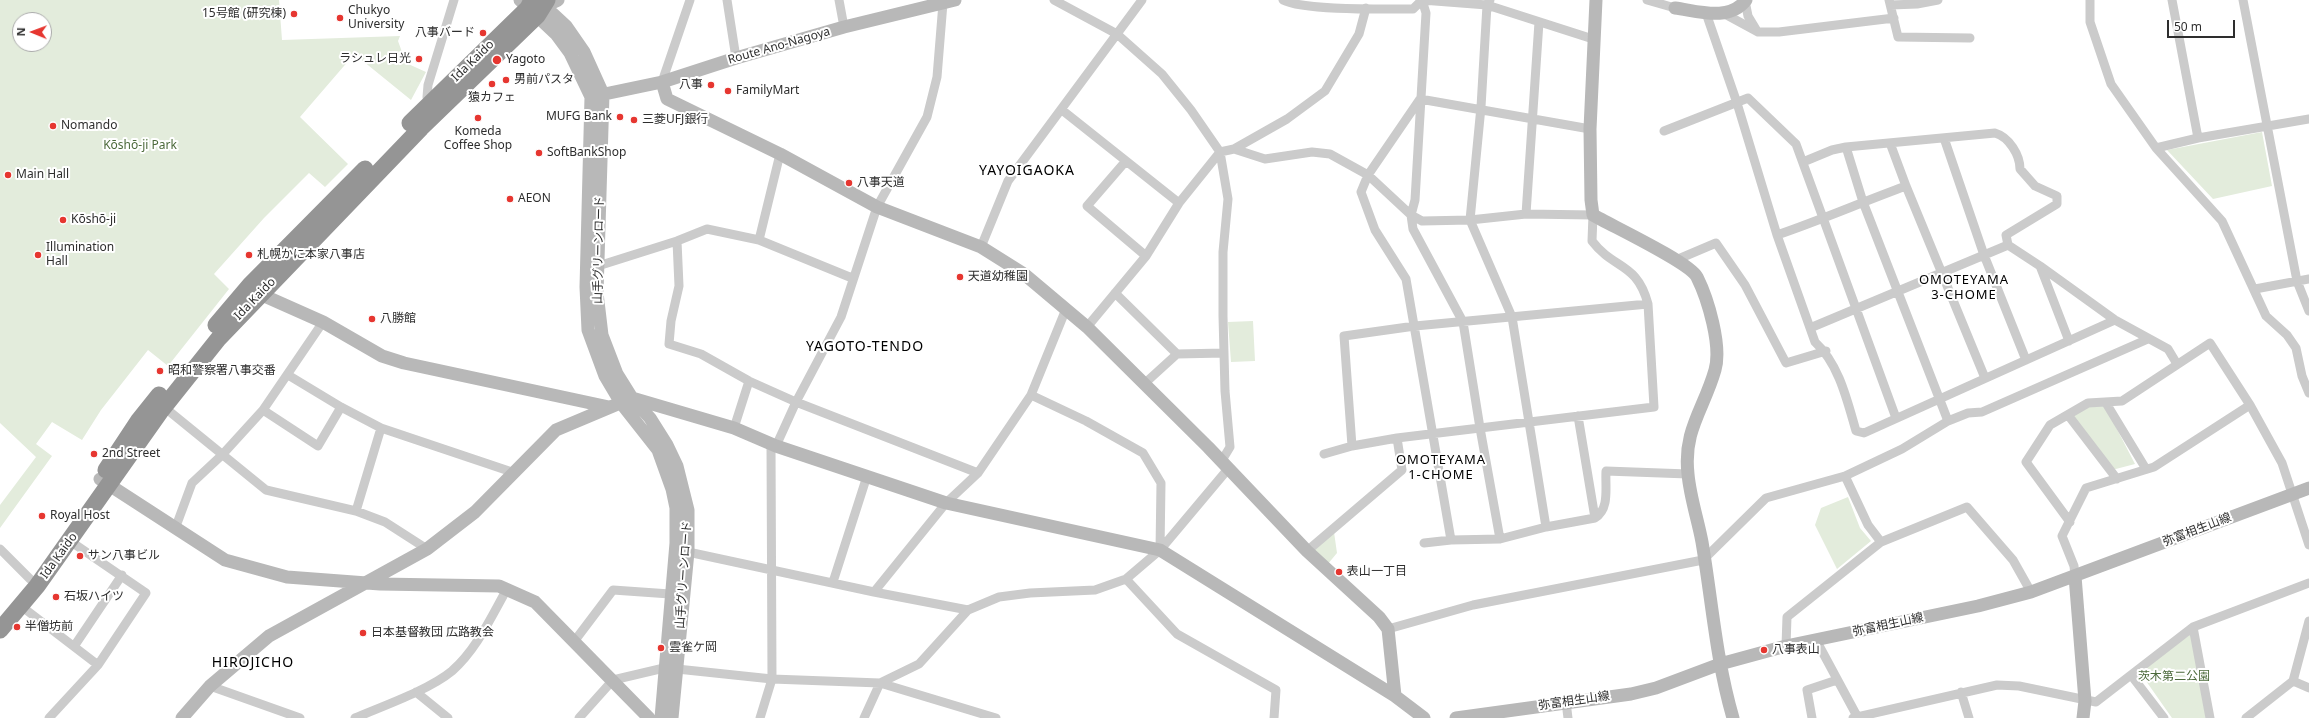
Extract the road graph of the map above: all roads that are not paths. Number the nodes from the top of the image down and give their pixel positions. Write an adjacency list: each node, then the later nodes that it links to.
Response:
1 (454, 0): 37 (street)
2 (690, 0): 33 (street)
3 (727, 0): 32 (street)
4 (839, 0): 27 (street)
5 (1054, 0): 29 (street)
6 (1142, 0): 29 (street)
7 (1283, 0): 18 (street)
8 (1422, 0): 17 (street); 21 (street); 35 (street)
9 (1596, 0): 30 (street)
10 (1647, 0): 22 (street)
11 (1938, 0): 19 (street)
12 (2090, 0): 49 (street)
13 (2172, 0): 46 (street)
14 (2243, 0): 42 (street)
15 (1746, 1): 24 (street); 28 (street)
16 (949, 2): 27 (street, Route Ano-Nagoya); 59 (street)
17 (1488, 2): 26 (street); 39 (street)
18 (1332, 3): 21 (street)
19 (1890, 3): 25 (street)
20 (538, 4): 34 (street); 37 (highway, Ida Kaido); 79 (highway, Ida Kaido)
21 (1366, 8): 50 (street)
22 (1675, 8): 23 (street)
23 (1706, 13): 24 (street); 36 (street)
24 (1723, 14): 28 (street)
25 (1894, 18): 28 (street); 31 (street)
26 (1539, 22): 30 (street); 40 (street)
27 (844, 27): 32 (street, Route Ano-Nagoya)
28 (1758, 32)
29 (1117, 34): 38 (street); 51 (street)
30 (1593, 38): 43 (street)
31 (1970, 38)
32 (736, 58): 33 (street, Route Ano-Nagoya)
33 (662, 82): 34 (street, Route Ano-Nagoya); 52 (street)
34 (597, 96): 73 (street, 山手グリーンロード); 110 (street, 山手グリーンロード)
35 (1420, 99): 39 (street); 55 (street); 61 (street)
36 (1737, 103): 44 (street); 54 (street); 65 (street)
37 (429, 104): 79 (highway, Ida Kaido)
38 (1062, 110): 53 (street); 69 (street)
39 (1481, 110): 40 (street); 63 (street)
40 (1534, 119): 43 (street); 60 (street)
41 (2309, 119): 42 (street)
42 (2266, 126): 46 (street); 78 (street)
43 (1590, 129): 62 (street)
44 (1664, 131)
45 (1944, 138): 47 (street); 68 (street); 70 (street)
46 (2198, 138): 49 (street)
47 (1890, 143): 48 (street); 56 (street)
48 (1846, 147): 54 (street); 57 (street)
49 (2156, 148): 80 (street)
50 (1234, 149): 51 (street); 55 (street)
51 (1220, 152): 58 (street); 97 (street)
52 (780, 154): 59 (street); 66 (street)
53 (1125, 162): 58 (street); 71 (street)
54 (1803, 162): 64 (street)
55 (1368, 175): 61 (street); 91 (street)
56 (1906, 186): 57 (street); 75 (street)
57 (1863, 202): 64 (street); 81 (street)
58 (1179, 203): 71 (street)
59 (877, 207): 69 (street); 76 (street)
60 (1526, 214): 62 (street); 63 (street)
61 (1411, 215): 63 (street); 90 (street)
62 (1593, 215): 72 (street); 83 (street)
63 (1470, 220): 87 (street)
64 (1823, 220): 65 (street); 85 (street)
65 (1777, 235): 93 (street)
66 (759, 240): 67 (street); 76 (street)
67 (677, 241): 73 (street); 103 (street)
68 (2008, 246): 70 (street); 74 (street)
69 (981, 247): 84 (street)
70 (1984, 255): 75 (street); 99 (street)
71 (1146, 256): 82 (street)
72 (1676, 260): 96 (street); 133 (street)
73 (598, 266): 110 (street, 山手グリーンロード)
74 (2040, 266): 88 (street); 95 (street)
75 (1942, 273): 81 (street); 102 (street)
76 (852, 278): 108 (street)
77 (2309, 279): 78 (street)
78 (2298, 281): 80 (street); 86 (street)
79 (255, 289): 89 (street); 112 (highway, Ida Kaido); 137 (highway, Ida Kaido)
80 (2256, 289): 105 (street)
81 (1899, 291): 85 (street); 107 (street)
82 (1115, 293): 92 (street); 98 (street)
83 (1648, 304): 87 (street); 116 (street)
84 (1066, 309): 92 (street); 106 (street)
85 (1856, 309): 93 (street); 117 (street)
86 (2309, 311)
87 (1512, 317): 90 (street); 119 (street)
88 (2115, 320): 94 (street); 95 (street)
89 (323, 322): 101 (street); 110 (street)
90 (1463, 322): 91 (street); 122 (street)
91 (1415, 326): 123 (street); 126 (street)
92 (1087, 327): 104 (street)
93 (1810, 328): 96 (street)
94 (2148, 339): 100 (street); 118 (street)
95 (2069, 341): 99 (street)
96 (1826, 352): 117 (street)
97 (1224, 353): 98 (street); 129 (street)
98 (1178, 354): 104 (street)
99 (2026, 360): 102 (street)
100 (2177, 364): 109 (street); 111 (street)
101 (288, 375): 113 (street); 114 (street)
102 (1985, 378): 107 (street)
103 (749, 381): 108 (street); 121 (street)
104 (1144, 384): 129 (street)
105 (2309, 392)
106 (1031, 395): 132 (street); 154 (street)
107 (1939, 399): 117 (street); 118 (street)
108 (796, 402): 125 (street); 132 (street)
109 (2106, 402): 115 (street); 130 (street)
110 (620, 403): 121 (street); 131 (street); 156 (street, 山手グリーンロード); 169 (street, 山手グリーンロード)
111 (2250, 405): 130 (street); 139 (street)
112 (164, 407): 128 (street); 137 (highway, Ida Kaido)
113 (341, 407): 114 (street); 120 (street)
114 (263, 410): 128 (street)
115 (2068, 415): 136 (street); 143 (street)
116 (1578, 416): 119 (street); 142 (street)
117 (1896, 418)
118 (1948, 421): 135 (street)
119 (1529, 422): 122 (street); 144 (street)
120 (381, 428): 131 (street); 141 (street)
121 (734, 428): 125 (street)
122 (1480, 428): 123 (street); 146 (street)
123 (1432, 434): 124 (street); 148 (street)
124 (1397, 438): 126 (street); 155 (street)
125 (773, 445): 134 (street); 158 (street)
126 (1352, 446): 127 (street)
127 (1324, 454)
128 (222, 455): 141 (street); 145 (street)
129 (1225, 465): 154 (street); 155 (street)
130 (2146, 469): 136 (street)
131 (512, 472): 153 (street)
132 (978, 472): 140 (street)
133 (1688, 474): 142 (street); 157 (street)
134 (867, 476): 140 (street); 164 (street)
135 (1844, 476): 149 (street); 157 (street)
136 (2117, 478): 143 (street)
137 (104, 482): 145 (street); 147 (highway, Ida Kaido); 161 (highway, Ida Kaido)
138 (2309, 488): 139 (street, 弥富相生山線)
139 (2291, 493): 151 (street); 160 (street, 弥富相生山線)
140 (946, 503): 154 (street); 167 (street)
141 (356, 511): 153 (street)
142 (1595, 518): 144 (street)
143 (2070, 522): 160 (street)
144 (1546, 528): 146 (street)
145 (175, 529): 163 (street)
146 (1500, 539): 148 (street)
147 (70, 540): 159 (street); 170 (highway, Ida Kaido)
148 (1451, 540): 150 (street)
149 (1881, 542): 168 (street); 180 (street)
150 (1424, 543)
151 (2309, 545)
152 (0, 549): 161 (street)
153 (428, 549): 163 (street)
154 (1160, 550): 162 (street); 194 (street)
155 (1307, 551): 175 (street)
156 (688, 552): 158 (street); 183 (street, 山手グリーンロード)
157 (1704, 560): 175 (street); 181 (street)
158 (771, 568): 164 (street); 185 (street)
159 (122, 575): 179 (street); 182 (street)
160 (2075, 576): 168 (street, 弥富相生山線); 195 (street)
161 (30, 579): 172 (highway, Ida Kaido)
162 (1126, 579): 171 (street); 211 (street)
163 (364, 582): 166 (street); 190 (street)
164 (833, 582): 167 (street)
165 (2309, 583): 174 (street)
166 (507, 590): 178 (street); 192 (street)
167 (874, 592): 171 (street)
168 (2031, 592): 177 (street, 弥富相生山線)
169 (670, 594): 178 (street); 183 (street, 山手グリーンロード)
170 (21, 606): 176 (highway, Ida Kaido); 179 (street)
171 (968, 610): 189 (street)
172 (0, 618)
173 (2309, 621): 188 (street)
174 (2193, 627): 184 (street); 219 (street)
175 (1388, 629): 194 (street)
176 (0, 630)
177 (1816, 640): 180 (street, 弥富相生山線); 187 (street)
178 (573, 642): 186 (street)
179 (75, 645): 182 (street)
180 (1786, 646): 181 (street, 弥富相生山線)
181 (1720, 664): 196 (street, 弥富相生山線); 197 (street)
182 (98, 665): 199 (street)
183 (670, 669): 185 (street); 186 (street); 206 (street, 山手グリーンロード); 207 (street, 山手グリーンロード)
184 (2131, 675): 195 (street); 218 (street)
185 (772, 679): 189 (street); 208 (street)
186 (613, 680): 204 (street); 205 (street)
187 (1837, 680): 198 (street); 215 (street)
188 (2293, 681): 191 (street); 220 (street)
189 (880, 684): 209 (street); 210 (street)
190 (210, 686): 200 (street); 201 (street)
191 (2309, 688)
192 (416, 692): 202 (street); 203 (street)
193 (1961, 692): 195 (street); 198 (street); 216 (street)
194 (1395, 696): 212 (street)
195 (2085, 701): 217 (street)
196 (1566, 702): 213 (street, 弥富相生山線); 214 (street)
197 (1732, 717)
198 (1856, 717)
199 (49, 718)
200 (182, 718)
201 (300, 718)
202 (355, 718)
203 (448, 718)
204 (579, 718)
205 (648, 718)
206 (661, 718)
207 (672, 718)
208 (760, 718)
209 (864, 718)
210 (996, 718)
211 (1274, 718)
212 (1424, 718)
213 (1456, 718)
214 (1568, 718)
215 (1812, 718)
216 (1969, 718)
217 (2083, 718)
218 (2164, 718)
219 (2210, 718)
220 (2246, 718)

